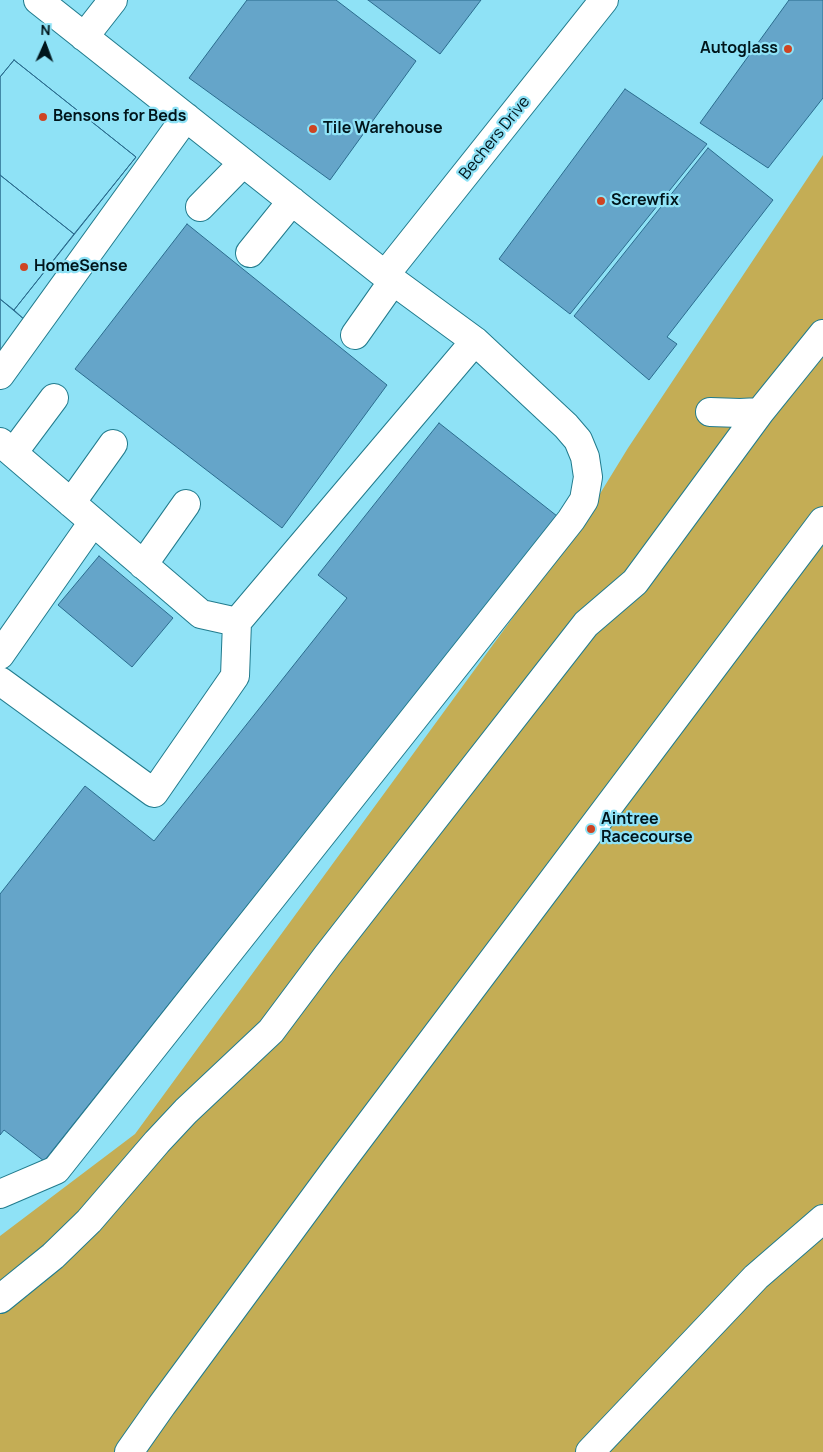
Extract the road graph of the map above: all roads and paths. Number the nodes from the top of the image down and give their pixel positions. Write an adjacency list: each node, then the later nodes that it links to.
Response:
1 (38, 0): 4 (lane)
2 (113, 0): 4 (lane)
3 (604, 0): 10 (lane, Bechers Drive)
4 (84, 36): 5 (lane)
5 (186, 116): 6 (lane); 14 (lane)
6 (243, 163): 7 (lane); 8 (lane)
7 (292, 201): 9 (lane); 10 (lane)
8 (200, 207)
9 (250, 253)
10 (389, 278): 12 (lane, Bechers Drive); 13 (lane)
11 (823, 334): 17 (lane)
12 (355, 335)
13 (476, 341): 25 (lane); 28 (lane)
14 (0, 375)
15 (54, 398): 19 (lane)
16 (710, 412): 17 (lane)
17 (760, 412): 30 (lane)
18 (113, 444): 20 (lane)
19 (6, 448): 20 (lane)
20 (71, 503): 23 (lane)
21 (186, 504): 24 (lane)
22 (823, 521): 31 (lane)
23 (93, 522): 24 (lane); 26 (lane)
24 (144, 565): 25 (lane)
25 (237, 622): 27 (lane)
26 (0, 655)
27 (0, 681)
28 (0, 1194)
29 (823, 1219): 32 (lane)
30 (0, 1299)
31 (129, 1452)
32 (590, 1452)

